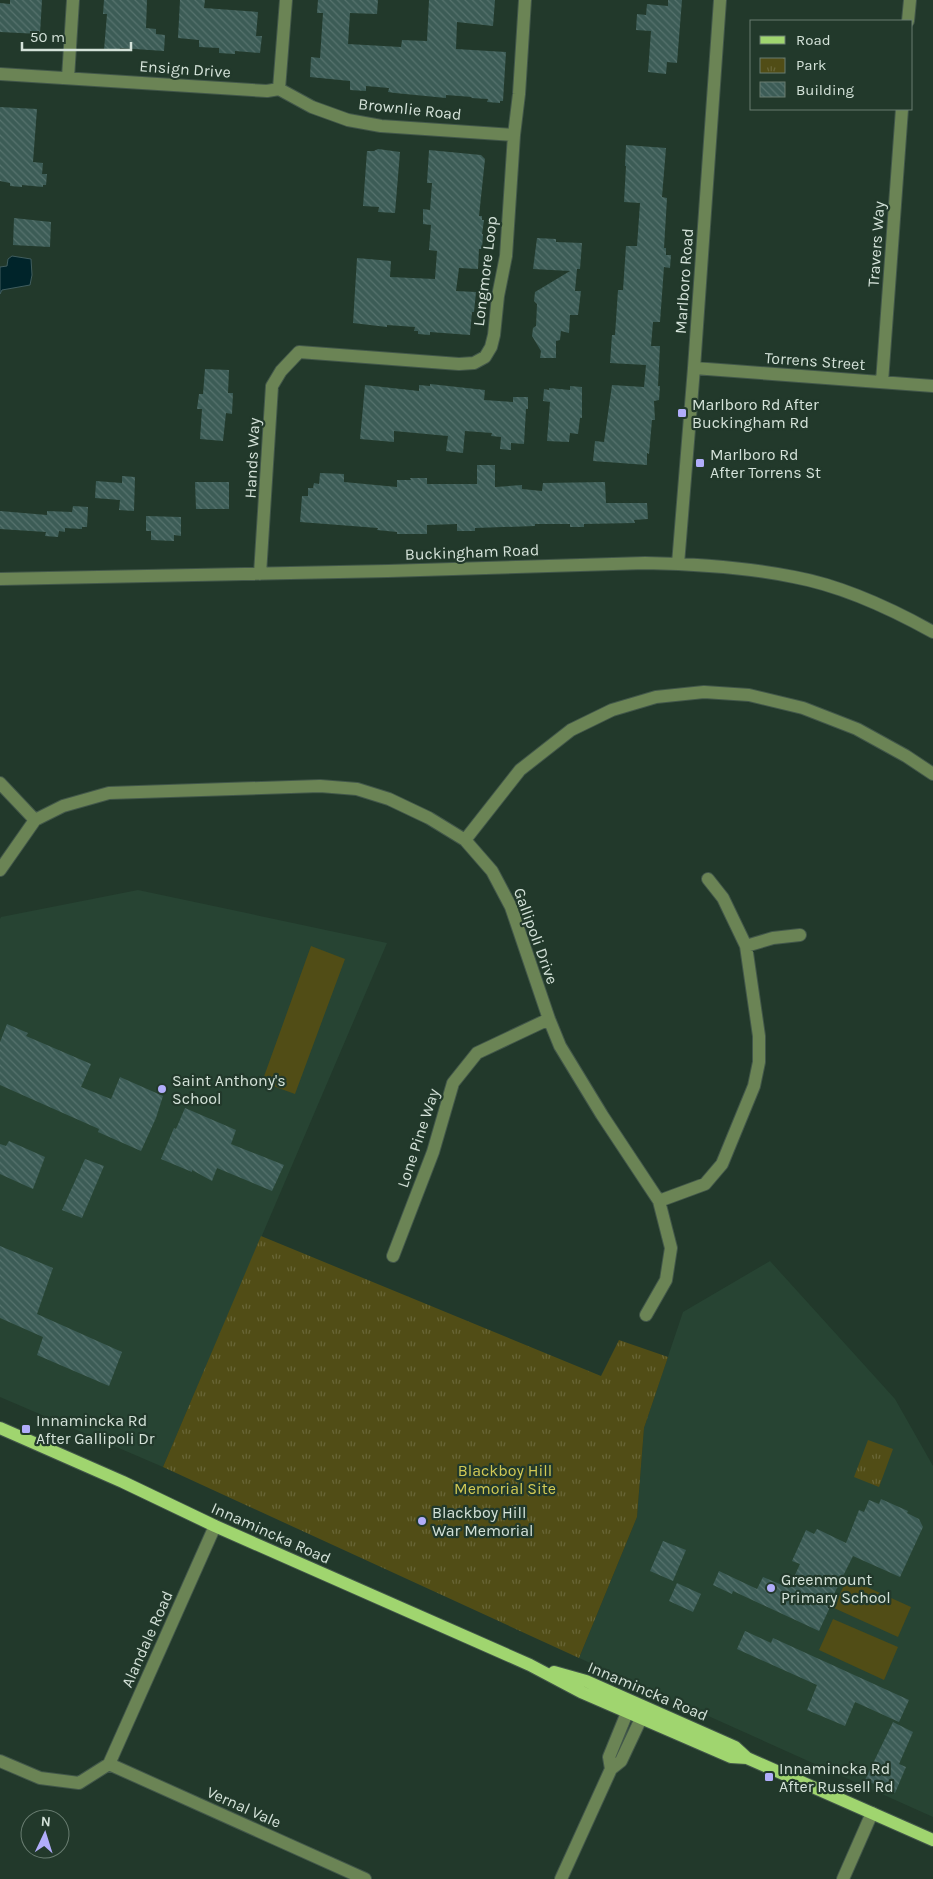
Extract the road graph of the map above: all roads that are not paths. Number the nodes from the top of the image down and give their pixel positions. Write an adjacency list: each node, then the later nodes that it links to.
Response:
1 (73, 0): 8 (street)
2 (286, 0): 9 (street)
3 (525, 0): 11 (street, Longmore Loop)
4 (720, 0): 13 (street, Marlboro Road)
5 (910, 0): 6 (street)
6 (908, 20)
7 (0, 74): 8 (street, Ensign Drive)
8 (68, 78): 9 (street, Ensign Drive)
9 (279, 89): 11 (street, Brownlie Road)
10 (902, 110): 14 (street, Travers Way)
11 (514, 134): 12 (street, Longmore Loop)
12 (299, 352): 17 (street, Hands Way)
13 (694, 368): 14 (street, Torrens Street); 16 (street, Marlboro Road)
14 (882, 382): 15 (street, Torrens Street)
15 (933, 386)
16 (678, 564): 17 (street, Buckingham Road); 19 (street, Buckingham Road)
17 (260, 574): 18 (street, Buckingham Road)
18 (0, 579)
19 (933, 632)
20 (933, 774): 23 (street)
21 (0, 783): 22 (street)
22 (34, 820): 23 (street, Gallipoli Drive); 24 (street)
23 (465, 840): 28 (street, Gallipoli Drive)
24 (0, 870)
25 (708, 879): 27 (street)
26 (800, 935): 27 (street)
27 (746, 946): 29 (street)
28 (549, 1019): 29 (street, Gallipoli Drive); 30 (street, Lone Pine Way)
29 (659, 1201): 31 (street, Gallipoli Drive)
30 (393, 1256)
31 (646, 1315)
32 (0, 1428): 33 (main road, Innamincka Road)
33 (215, 1526): 34 (main road, Innamincka Road); 37 (street, Alandale Road)
34 (630, 1707): 35 (main road, Innamincka Road); 38 (street)
35 (643, 1713): 38 (street); 39 (main road, Innamincka Road)
36 (0, 1761): 37 (street)
37 (109, 1764): 41 (street, Vernal Vale)
38 (611, 1769): 42 (street)
39 (872, 1814): 40 (main road, Innamincka Road); 43 (street)
40 (933, 1840)
41 (365, 1879)
42 (561, 1879)
43 (843, 1879)

